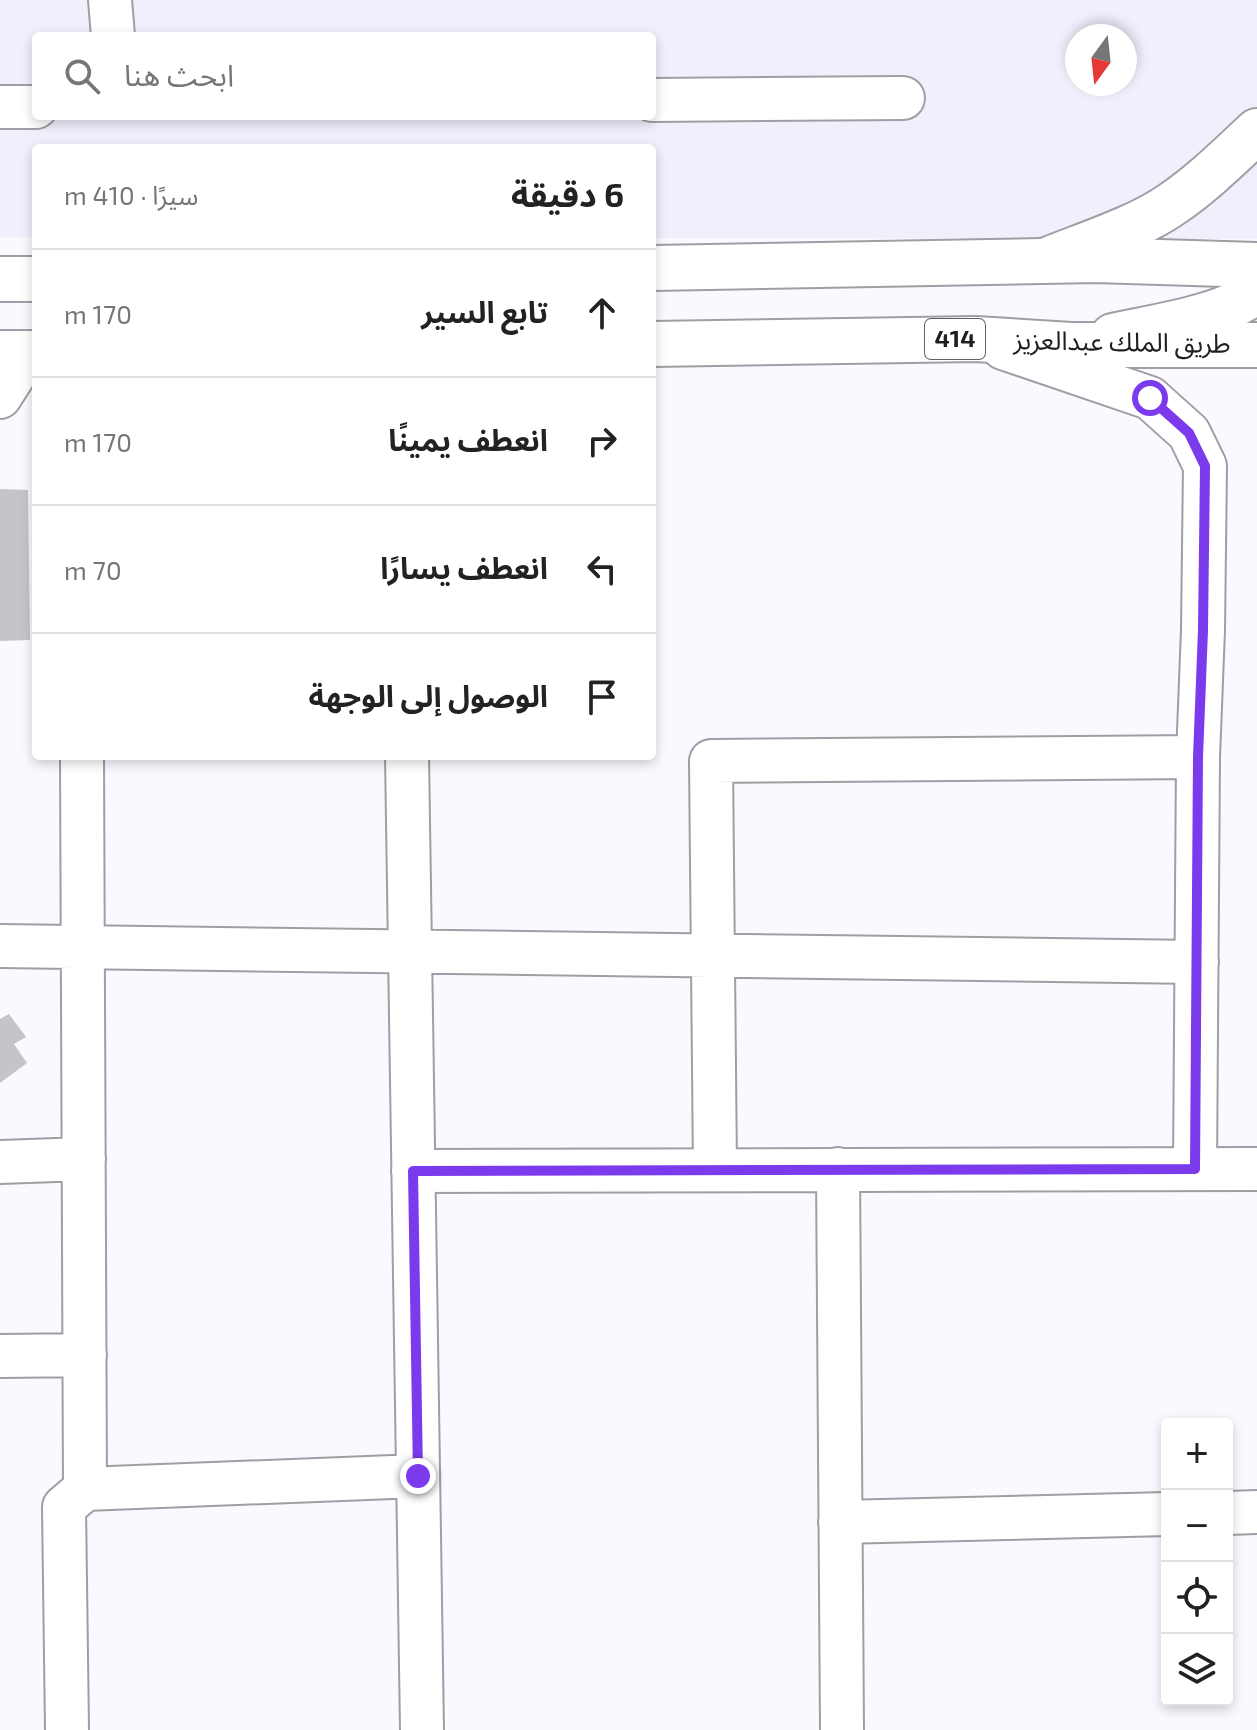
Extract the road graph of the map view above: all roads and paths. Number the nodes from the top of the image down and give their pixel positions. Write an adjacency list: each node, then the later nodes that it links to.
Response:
1 (110, 0): 2 (street)
2 (113, 32)
3 (903, 98): 4 (street)
4 (656, 100)
5 (0, 107): 6 (street)
6 (32, 107)
7 (1257, 131): 8 (main road)
8 (1045, 260): 9 (main road); 10 (main road)
9 (1257, 265)
10 (656, 268)
11 (0, 279): 12 (main road)
12 (32, 279)
13 (1257, 290): 16 (main road)
14 (976, 339): 15 (main road, طريق الملك عبدالعزيز / 414); 16 (main road, طريق الملك عبدالعزيز / 414); 20 (street)
15 (656, 344)
16 (1071, 345): 17 (main road, طريق الملك عبدالعزيز / 414)
17 (1257, 345)
18 (21, 353): 19 (street)
19 (0, 397)
20 (1198, 757): 26 (street); 27 (street)
21 (82, 760): 24 (street)
22 (407, 760): 25 (street)
23 (0, 946): 24 (street)
24 (83, 947): 25 (street); 28 (street)
25 (409, 951): 26 (street); 34 (street)
26 (713, 955): 27 (street); 33 (street)
27 (1197, 962): 31 (street)
28 (84, 1159): 29 (street); 35 (street)
29 (0, 1162)
30 (838, 1169): 31 (street); 33 (street); 42 (street)
31 (1195, 1169): 32 (street)
32 (1257, 1169)
33 (715, 1170): 34 (street)
34 (413, 1171): 37 (street)
35 (85, 1355): 36 (street); 38 (street)
36 (0, 1356)
37 (418, 1476): 38 (street); 44 (street)
38 (85, 1489): 43 (street)
39 (1257, 1512): 40 (street)
40 (1233, 1513)
41 (1161, 1514): 42 (street)
42 (840, 1522): 45 (street)
43 (67, 1730)
44 (422, 1730)
45 (842, 1730)

